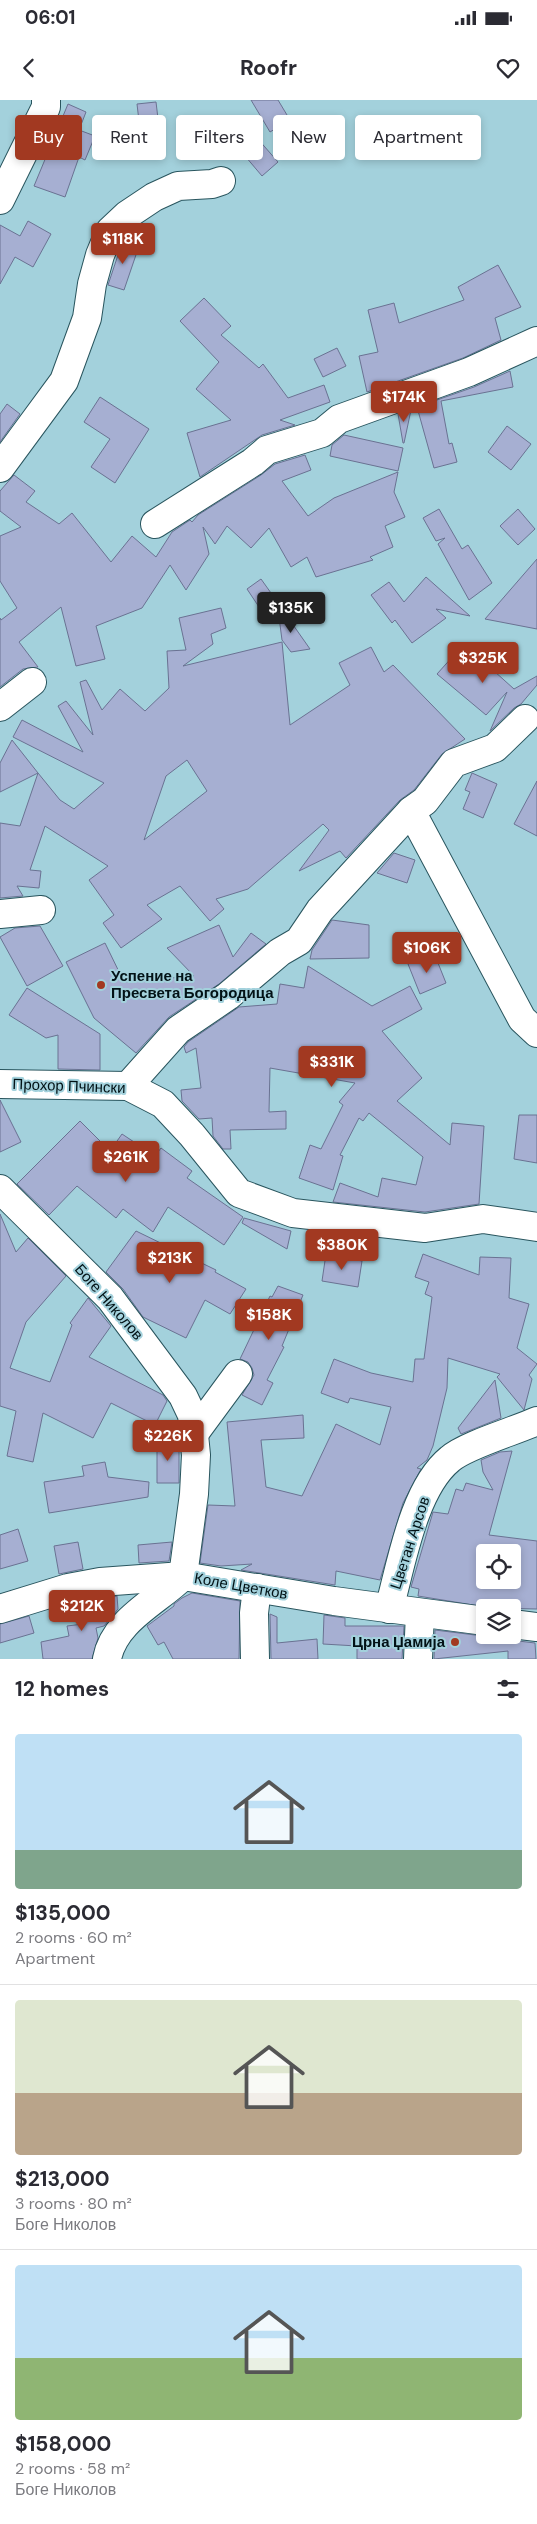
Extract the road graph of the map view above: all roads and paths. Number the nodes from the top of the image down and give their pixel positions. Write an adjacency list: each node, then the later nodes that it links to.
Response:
1 (46, 100): 3 (street)
2 (220, 181): 5 (street)
3 (0, 200)
4 (537, 341): 6 (street)
5 (0, 468)
6 (155, 524)
7 (32, 682): 8 (street)
8 (0, 707)
9 (525, 719): 10 (street)
10 (410, 811): 13 (street); 15 (street)
11 (41, 910): 12 (street)
12 (0, 914)
13 (537, 1033)
14 (0, 1084): 15 (street, Прохор Пчински)
15 (128, 1086): 17 (street, Прохор Пчински)
16 (0, 1189): 20 (street, Боге Николов)
17 (537, 1227)
18 (238, 1374): 20 (street)
19 (537, 1421): 24 (street, Цветан Арсов)
20 (196, 1431): 21 (street, Боге Николов)
21 (183, 1576): 22 (street, Коле Цветков); 23 (street, Коле Цветков); 29 (street)
22 (257, 1588): 24 (street, Коле Цветков); 30 (street)
23 (0, 1609)
24 (389, 1609): 25 (street, Коле Цветков)
25 (420, 1613): 26 (street, Коле Цветков); 31 (street)
26 (476, 1620)
27 (521, 1625): 28 (street)
28 (537, 1627)
29 (107, 1659)
30 (256, 1659)
31 (418, 1659)

